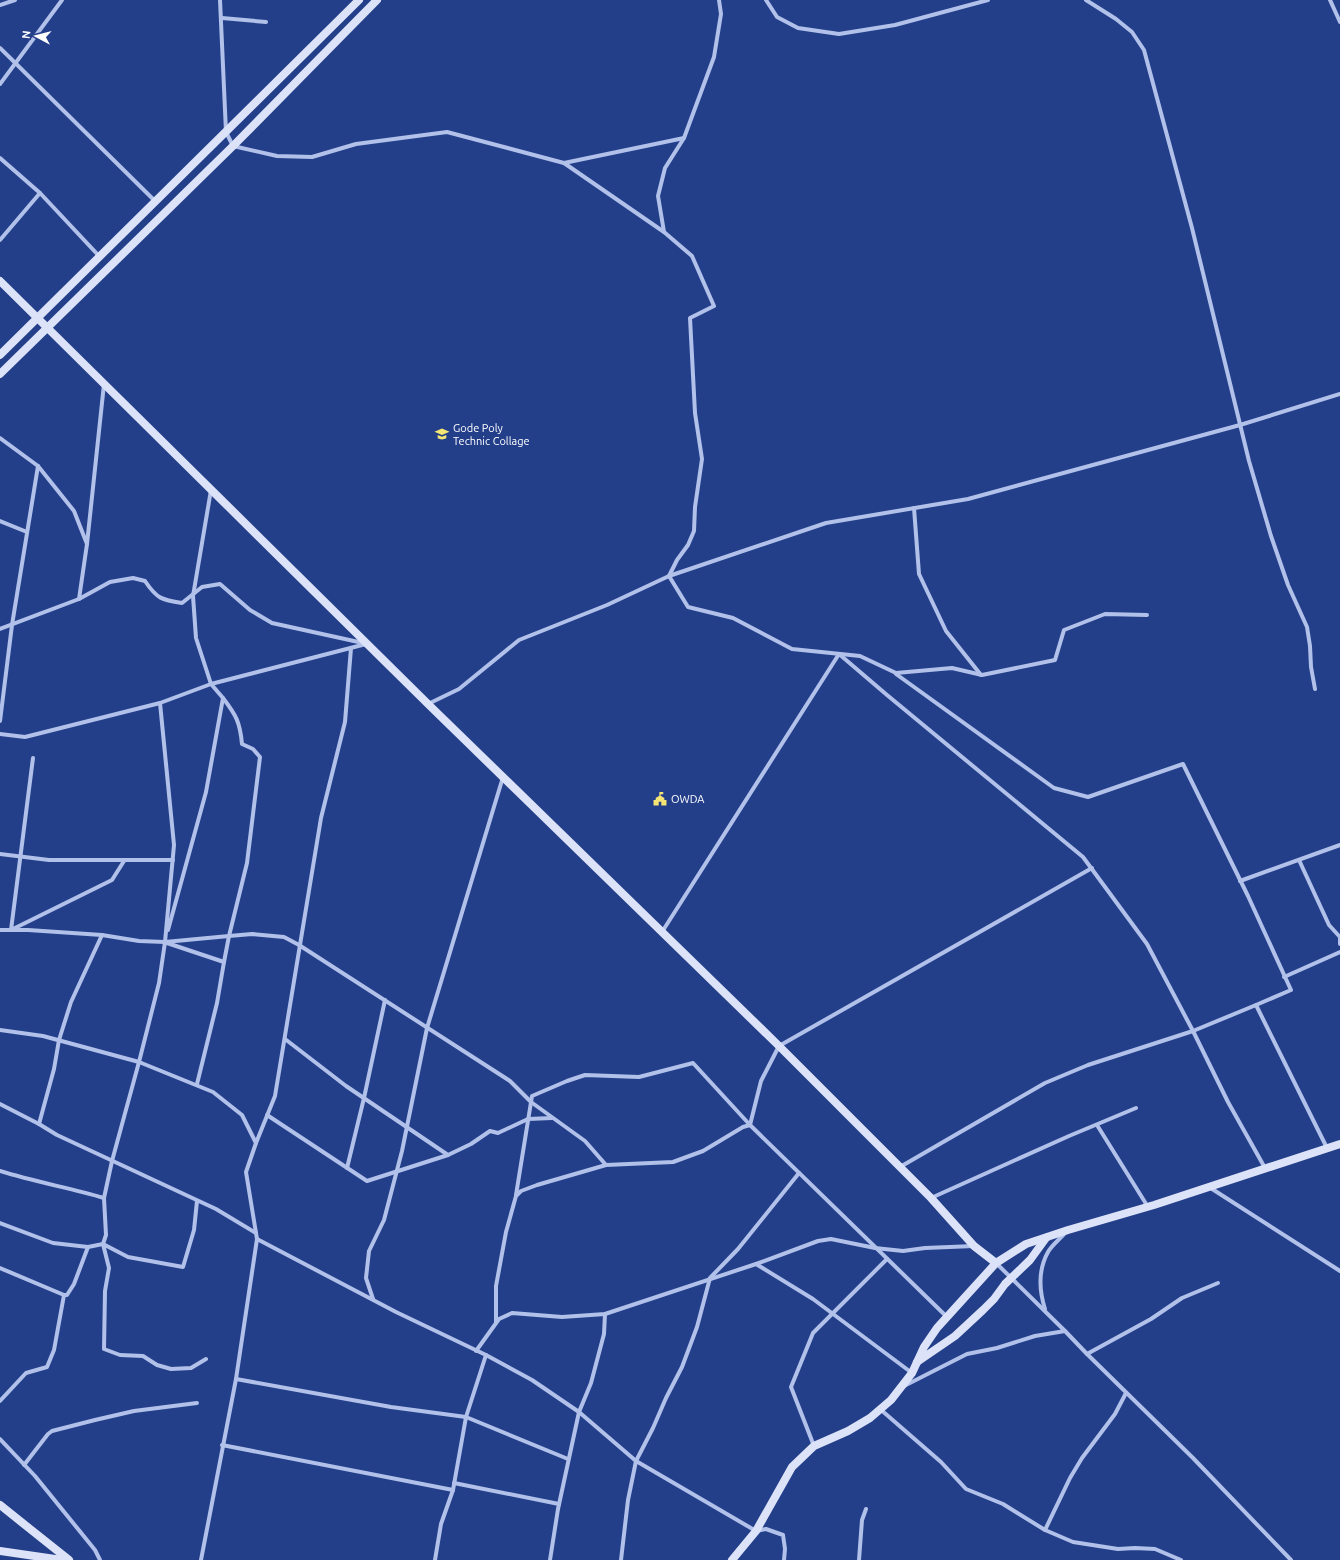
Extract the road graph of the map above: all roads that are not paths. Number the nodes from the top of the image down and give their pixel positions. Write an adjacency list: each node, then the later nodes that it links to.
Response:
1 (14, 0): 11 (street)
2 (62, 0): 17 (street)
3 (220, 0): 13 (street)
4 (377, 0): 12 (street)
5 (720, 0): 20 (street)
6 (766, 0): 7 (street)
7 (988, 0)
8 (1086, 0): 36 (street)
9 (1330, 0): 15 (street)
10 (357, 2): 12 (street); 19 (street)
11 (0, 5)
12 (364, 13): 21 (street)
13 (222, 18): 14 (street); 19 (street)
14 (266, 22)
15 (1340, 22)
16 (0, 48): 17 (street)
17 (15, 62): 18 (street); 25 (street)
18 (0, 84)
19 (226, 132): 21 (street); 25 (street)
20 (684, 138): 23 (street); 26 (street)
21 (232, 146): 23 (street); 31 (street)
22 (0, 158): 24 (street)
23 (564, 163): 26 (street)
24 (40, 193): 27 (street); 28 (street)
25 (156, 202): 28 (street)
26 (664, 232): 44 (street)
27 (0, 240)
28 (100, 257): 30 (street)
29 (0, 281): 30 (street)
30 (38, 318): 31 (street); 32 (street)
31 (47, 327): 33 (street); 34 (street)
32 (0, 355)
33 (0, 374)
34 (104, 384): 39 (street); 43 (street)
35 (1340, 394): 36 (street)
36 (1240, 425): 40 (street); 56 (street)
37 (0, 438): 38 (street)
38 (38, 466): 42 (street); 43 (street)
39 (211, 489): 45 (street); 50 (street)
40 (914, 508): 44 (street); 54 (street)
41 (0, 521): 42 (street)
42 (27, 532): 48 (street)
43 (87, 544): 46 (street)
44 (669, 576): 52 (street); 59 (street)
45 (193, 596): 46 (street); 50 (street); 55 (street)
46 (79, 599): 48 (street)
47 (1147, 615): 54 (street)
48 (12, 625): 49 (street); 60 (street)
49 (0, 629)
50 (368, 644): 51 (street); 59 (street)
51 (351, 648): 55 (street); 80 (street)
52 (840, 654): 53 (street); 70 (street); 74 (street)
53 (896, 673): 54 (street); 71 (street)
54 (982, 675)
55 (211, 684): 57 (street); 58 (street)
56 (1315, 689)
57 (223, 698): 76 (street); 78 (street)
58 (160, 703): 61 (street); 67 (street)
59 (428, 704): 63 (street)
60 (0, 721)
61 (0, 734)
62 (33, 758): 66 (street)
63 (503, 778): 74 (street); 86 (street)
64 (1340, 845): 68 (street)
65 (0, 854): 66 (street)
66 (20, 856): 69 (street); 73 (street)
67 (173, 860): 69 (street); 78 (street)
68 (1299, 860): 71 (street); 77 (street)
69 (124, 861): 73 (street)
70 (1092, 868): 88 (street); 91 (street)
71 (1240, 881): 83 (street)
72 (0, 930): 73 (street)
73 (11, 930): 75 (street)
74 (662, 933): 91 (street)
75 (102, 935): 78 (street); 90 (street)
76 (229, 936): 78 (street); 80 (street); 82 (street)
77 (1340, 936): 79 (street)
78 (165, 942): 82 (street); 92 (street)
79 (1340, 944)
80 (299, 945): 84 (street); 89 (street)
81 (1340, 952): 83 (street)
82 (224, 962): 93 (street)
83 (1284, 977): 85 (street)
84 (385, 1000): 86 (street); 94 (street)
85 (1256, 1005): 88 (street); 107 (street)
86 (427, 1028): 95 (street); 104 (street)
87 (0, 1030): 90 (street)
88 (1193, 1031): 111 (street); 113 (street)
89 (285, 1039): 94 (street); 98 (street)
90 (59, 1040): 92 (street); 101 (street)
91 (779, 1046): 102 (street); 111 (street)
92 (140, 1062): 93 (street); 109 (street)
93 (197, 1084): 105 (street)
94 (364, 1098): 104 (street); 112 (street)
95 (531, 1102): 99 (street); 100 (street); 102 (street)
96 (0, 1104): 101 (street)
97 (1136, 1108): 103 (street)
98 (267, 1115): 105 (street); 112 (street)
99 (552, 1118): 100 (street); 110 (street)
100 (528, 1119): 108 (street); 118 (street)
101 (39, 1124): 109 (street)
102 (750, 1125): 110 (street); 116 (street)
103 (1097, 1125): 120 (street); 122 (street)
104 (407, 1128): 108 (street); 115 (street)
105 (256, 1143): 125 (street)
106 (1340, 1144): 107 (street)
107 (1327, 1148): 113 (street)
108 (448, 1156): 115 (street)
109 (112, 1161): 119 (street); 121 (street)
110 (606, 1165): 118 (street)
111 (900, 1167): 120 (street)
112 (347, 1168): 115 (street)
113 (1265, 1168): 117 (street)
114 (0, 1171): 119 (street)
115 (397, 1171): 141 (street)
116 (799, 1173): 131 (street); 137 (street)
117 (1209, 1187): 122 (street); 136 (street)
118 (516, 1196): 146 (street)
119 (104, 1198): 128 (street)
120 (931, 1198): 129 (street)
121 (197, 1201): 125 (street); 128 (street)
122 (1148, 1207): 124 (street)
123 (0, 1223): 130 (street)
124 (1068, 1230): 126 (street); 142 (street)
125 (256, 1233): 127 (street)
126 (1046, 1238): 133 (street); 138 (street)
127 (257, 1239): 141 (street); 154 (street)
128 (103, 1244): 130 (street); 151 (street)
129 (974, 1246): 131 (street); 133 (street)
130 (88, 1247): 140 (street)
131 (875, 1248): 132 (street); 134 (street)
132 (887, 1259): 144 (street); 145 (street)
133 (996, 1263): 138 (street); 145 (street)
134 (756, 1264): 137 (street); 144 (street)
135 (0, 1268): 140 (street)
136 (1340, 1271)
137 (710, 1278): 143 (street); 166 (street)
138 (1012, 1278): 142 (street); 152 (street)
139 (1218, 1283): 149 (street)
140 (64, 1295): 157 (street)
141 (373, 1300): 148 (street)
142 (1046, 1312): 147 (street)
143 (605, 1314): 146 (street); 160 (street)
144 (832, 1314): 153 (street); 164 (street)
145 (947, 1317): 152 (street)
146 (496, 1322): 148 (street)
147 (1065, 1331): 149 (street); 155 (street)
148 (476, 1351): 150 (street)
149 (1087, 1354): 156 (street)
150 (486, 1355): 160 (street); 161 (street)
151 (206, 1359)
152 (917, 1363): 153 (street)
153 (912, 1373): 155 (street)
154 (236, 1379): 161 (street); 163 (street)
155 (902, 1387): 159 (street)
156 (1126, 1393): 173 (street); 188 (street)
157 (0, 1401)
158 (197, 1403): 167 (street)
159 (880, 1409): 164 (street); 173 (street)
160 (579, 1412): 165 (street); 166 (street)
161 (466, 1417): 165 (street); 168 (street)
162 (0, 1439): 167 (street)
163 (222, 1445): 169 (street); 180 (street)
164 (814, 1446): 174 (street)
165 (568, 1459): 170 (street)
166 (636, 1461): 174 (street); 183 (street)
167 (24, 1465): 179 (street)
168 (454, 1483): 169 (street); 170 (street)
169 (453, 1490): 181 (street)
170 (559, 1504): 182 (street)
171 (0, 1505): 178 (street)
172 (866, 1509): 186 (street)
173 (1045, 1530): 187 (street)
174 (756, 1531): 184 (street); 185 (street)
175 (0, 1550): 176 (street)
176 (12, 1556): 177 (street)
177 (62, 1560)
178 (69, 1560)
179 (100, 1560)
180 (201, 1560)
181 (435, 1560)
182 (550, 1560)
183 (621, 1560)
184 (732, 1560)
185 (784, 1560)
186 (859, 1560)
187 (1181, 1560)
188 (1291, 1560)

